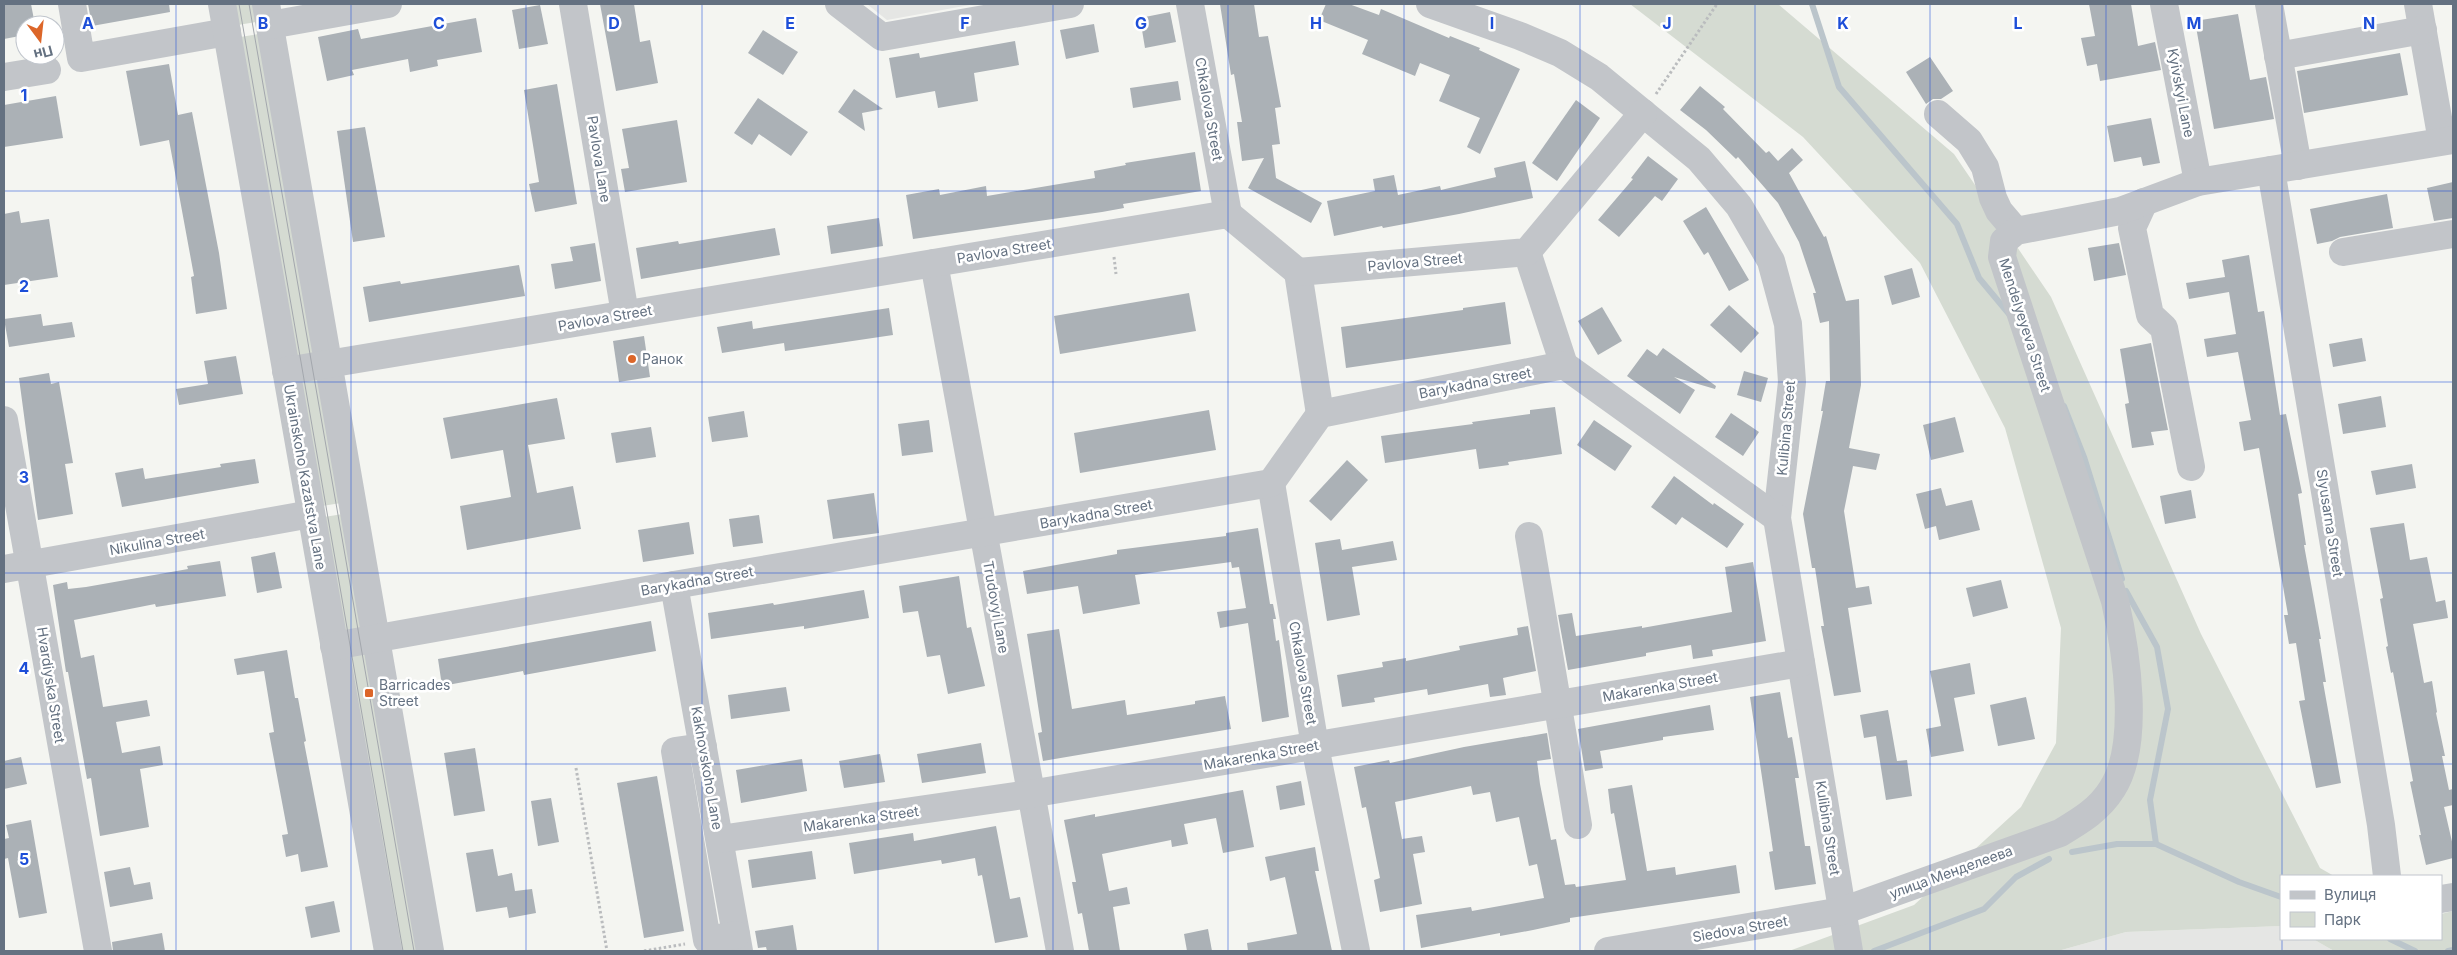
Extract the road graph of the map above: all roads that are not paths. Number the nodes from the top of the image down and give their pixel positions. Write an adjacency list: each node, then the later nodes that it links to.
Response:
1 (72, 4): 14 (street)
2 (222, 4): 14 (street, Ukrainskoho Kazatstva Lane)
3 (388, 4): 12 (street)
4 (573, 4): 32 (street, Pavlova Lane)
5 (839, 4): 6 (street)
6 (1070, 4)
7 (1190, 4): 25 (street, Chkalova Street)
8 (1430, 4): 18 (street, Kulibina Street)
9 (2164, 4): 23 (street, Kyivskyi Lane)
10 (2269, 4): 15 (street)
11 (2418, 4): 13 (street)
12 (268, 14): 33 (street)
13 (2422, 30): 15 (street); 20 (street)
14 (227, 32): 35 (street, Ukrainskoho Kazatstva Lane)
15 (2278, 56): 21 (street)
16 (47, 70): 17 (street)
17 (4, 77)
18 (1642, 113): 28 (street); 41 (street, Kulibina Street)
19 (1938, 114): 26 (street)
20 (2448, 140): 21 (street)
21 (2298, 166): 22 (street)
22 (2271, 170): 23 (street); 57 (street, Slyusarna Street)
23 (2198, 182): 24 (street)
24 (2144, 202): 26 (street); 38 (street)
25 (1228, 214): 30 (street, Pavlova Street); 31 (street)
26 (2016, 231): 55 (street, Mendelyeyeva Street)
27 (2453, 234): 29 (street)
28 (1527, 252): 31 (street, Pavlova Street); 34 (street)
29 (2343, 252)
30 (934, 263): 32 (street, Pavlova Street); 42 (street, Trudovyi Lane)
31 (1298, 272): 36 (street)
32 (625, 314): 33 (street, Pavlova Street)
33 (329, 364): 35 (street, Pavlova Street); 47 (street)
34 (1564, 365): 36 (street, Barykadna Street); 41 (street)
35 (286, 371): 40 (street, Ukrainskoho Kazatstva Lane)
36 (1320, 414): 39 (street)
37 (4, 420): 44 (street, Hvardiyska Street)
38 (2191, 467)
39 (1271, 483): 42 (street, Barykadna Street); 52 (street, Chkalova Street)
40 (311, 514): 44 (street, Nikulina Street); 48 (street, Ukrainskoho Kazatstva Lane)
41 (1777, 518): 49 (street, Kulibina Street)
42 (982, 534): 46 (street, Barykadna Street); 53 (street, Trudovyi Lane)
43 (1529, 536): 50 (street)
44 (31, 564): 45 (street, Nikulina Street); 60 (street, Hvardiyska Street)
45 (4, 569)
46 (674, 585): 47 (street, Barykadna Street); 51 (street, Kakhovskoho Lane)
47 (376, 639): 48 (street, Barykadna Street); 62 (street)
48 (334, 646): 61 (street, Ukrainskoho Kazatstva Lane)
49 (1801, 663): 50 (street, Makarenka Street); 58 (street, Kulibina Street)
50 (1558, 704): 52 (street, Makarenka Street); 54 (street)
51 (703, 746): 56 (street, Kakhovskoho Lane); 59 (street)
52 (1315, 746): 53 (street, Makarenka Street); 64 (street, Chkalova Street)
53 (1030, 794): 56 (street, Makarenka Street); 63 (street, Trudovyi Lane)
54 (1578, 825)
55 (2060, 833): 58 (street, улица Менделеева)
56 (720, 839): 59 (street, Kakhovskoho Lane)
57 (2387, 875)
58 (1842, 911): 65 (street, Siedova Street); 66 (street, Kulibina Street)
59 (738, 943)
60 (98, 951)
61 (388, 951)
62 (430, 951)
63 (1060, 951)
64 (1356, 951)
65 (1608, 951)
66 (1849, 951)

